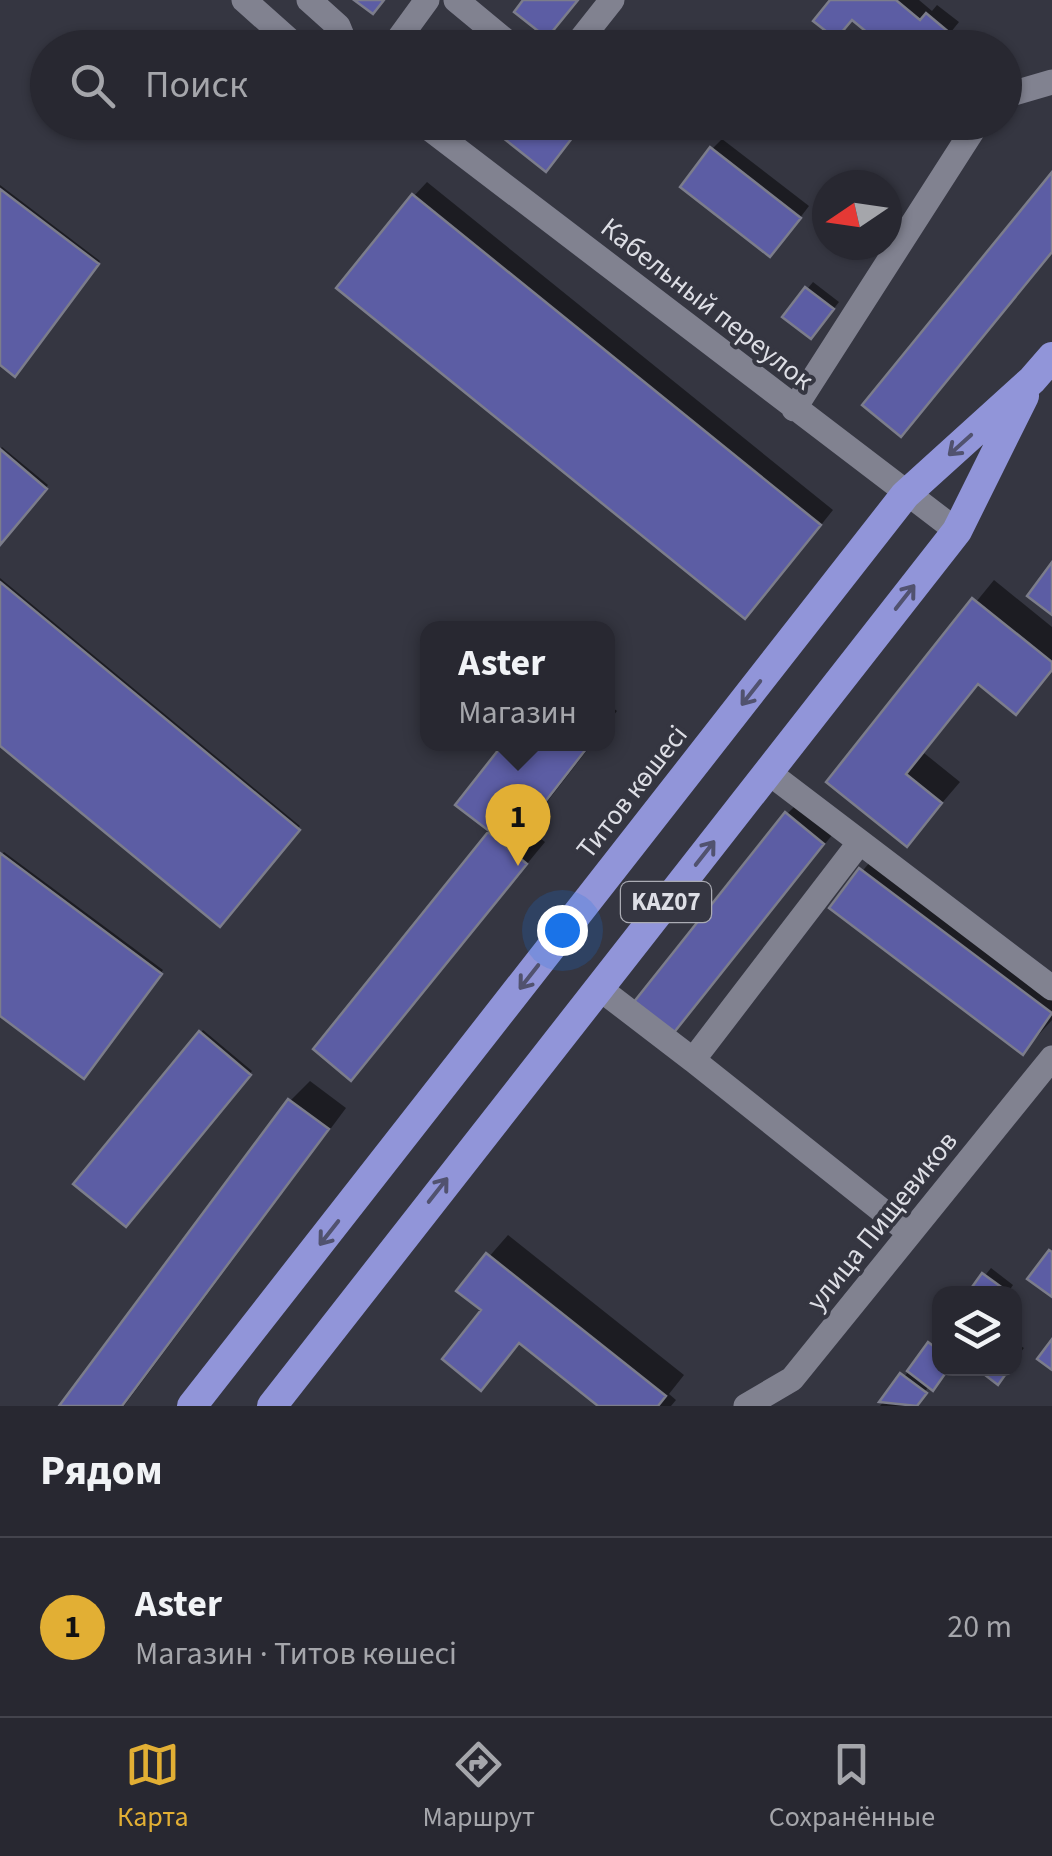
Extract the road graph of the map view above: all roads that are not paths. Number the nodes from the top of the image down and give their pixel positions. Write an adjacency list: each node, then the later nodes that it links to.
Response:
1 (244, 0): 6 (street)
2 (309, 0): 7 (street)
3 (427, 0): 8 (street)
4 (456, 0): 9 (street)
5 (612, 0): 10 (street)
6 (278, 30)
7 (340, 30)
8 (405, 30)
9 (492, 30)
10 (588, 30)
11 (1052, 82): 12 (street)
12 (1022, 91)
13 (445, 140): 16 (street, Кабельный переулок)
14 (966, 140): 16 (street)
15 (1042, 368): 17 (highway, Титов көшесі / KAZ07, one-way to 17); 18 (highway, Титов көшесі / KAZ07)
16 (794, 409): 17 (street, Кабельный переулок)
17 (905, 495): 18 (street, Кабельный переулок); 26 (highway, Титов көшесі / KAZ07, one-way to 26)
18 (957, 532): 19 (highway, Титов көшесі / KAZ07, one-way to 18)
19 (768, 772): 20 (street); 21 (highway, Титов көшесі / KAZ07, one-way to 19)
20 (860, 842): 22 (street); 24 (street)
21 (599, 988): 24 (street); 27 (highway, Титов көшесі / KAZ07, one-way to 21)
22 (1052, 988)
23 (1052, 1058): 25 (street, улица Пищевиков)
24 (692, 1060): 25 (street)
25 (910, 1233): 28 (street, улица Пищевиков)
26 (192, 1406)
27 (272, 1406)
28 (746, 1406)

